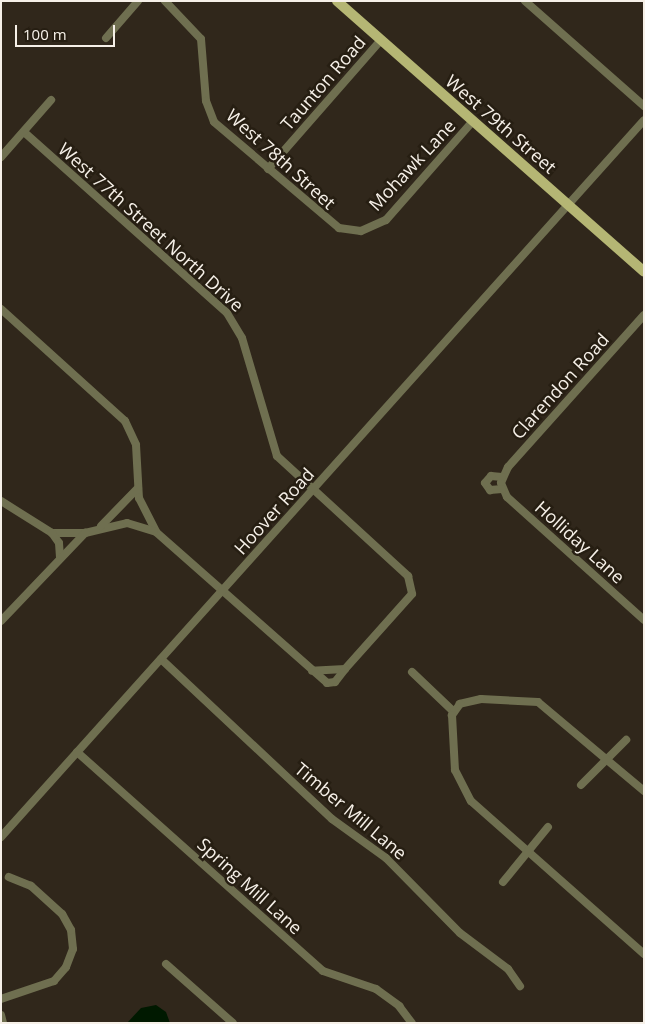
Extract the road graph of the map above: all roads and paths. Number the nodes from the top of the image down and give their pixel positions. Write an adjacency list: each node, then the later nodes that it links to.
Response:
1 (138, 1): 5 (street)
2 (165, 1): 13 (street, West 78th Street)
3 (337, 1): 6 (main road, West 79th Street)
4 (525, 1): 8 (street)
5 (106, 38)
6 (381, 40): 10 (main road, West 79th Street); 13 (street, Taunton Road)
7 (51, 100): 11 (street)
8 (644, 106)
9 (644, 120): 14 (street, Hoover Road)
10 (473, 121): 14 (main road, West 79th Street); 15 (street, Mohawk Lane)
11 (24, 132): 12 (street); 21 (street, West 77th Street North Drive)
12 (1, 157)
13 (268, 169): 15 (street, West 78th Street)
14 (568, 204): 16 (main road, West 79th Street); 21 (street, Hoover Road)
15 (342, 229)
16 (644, 272)
17 (1, 309): 20 (street)
18 (644, 315): 19 (street, Clarendon Road)
19 (502, 483): 19 (street, Holliday Lane); 29 (street, Holliday Lane)
20 (138, 488): 23 (street); 24 (street)
21 (313, 490): 28 (street, Hoover Road); 32 (street, West 77th Street North Drive)
22 (1, 501): 25 (street)
23 (101, 526): 24 (street); 26 (street)
24 (156, 532): 28 (street)
25 (52, 533): 26 (street); 27 (street)
26 (85, 533): 27 (street)
27 (60, 557): 30 (street)
28 (223, 590): 31 (street, Hoover Road); 33 (street)
29 (644, 620)
30 (1, 621)
31 (161, 659): 37 (street, Hoover Road); 48 (street, Timber Mill Lane)
32 (346, 669): 33 (street); 33 (street)
33 (312, 670)
34 (412, 672): 35 (street)
35 (455, 710): 38 (street); 43 (street)
36 (626, 740): 38 (street)
37 (77, 752): 42 (street, Hoover Road); 53 (street, Spring Mill Lane)
38 (606, 759): 39 (street); 40 (street)
39 (580, 785)
40 (644, 791)
41 (548, 827): 43 (street)
42 (1, 837)
43 (528, 852): 45 (street); 46 (street)
44 (9, 877): 49 (street)
45 (503, 882)
46 (644, 954)
47 (166, 964): 51 (street)
48 (520, 986)
49 (1, 999)
50 (1, 1015): 52 (street)
51 (232, 1022)
52 (4, 1023)
53 (412, 1023)

